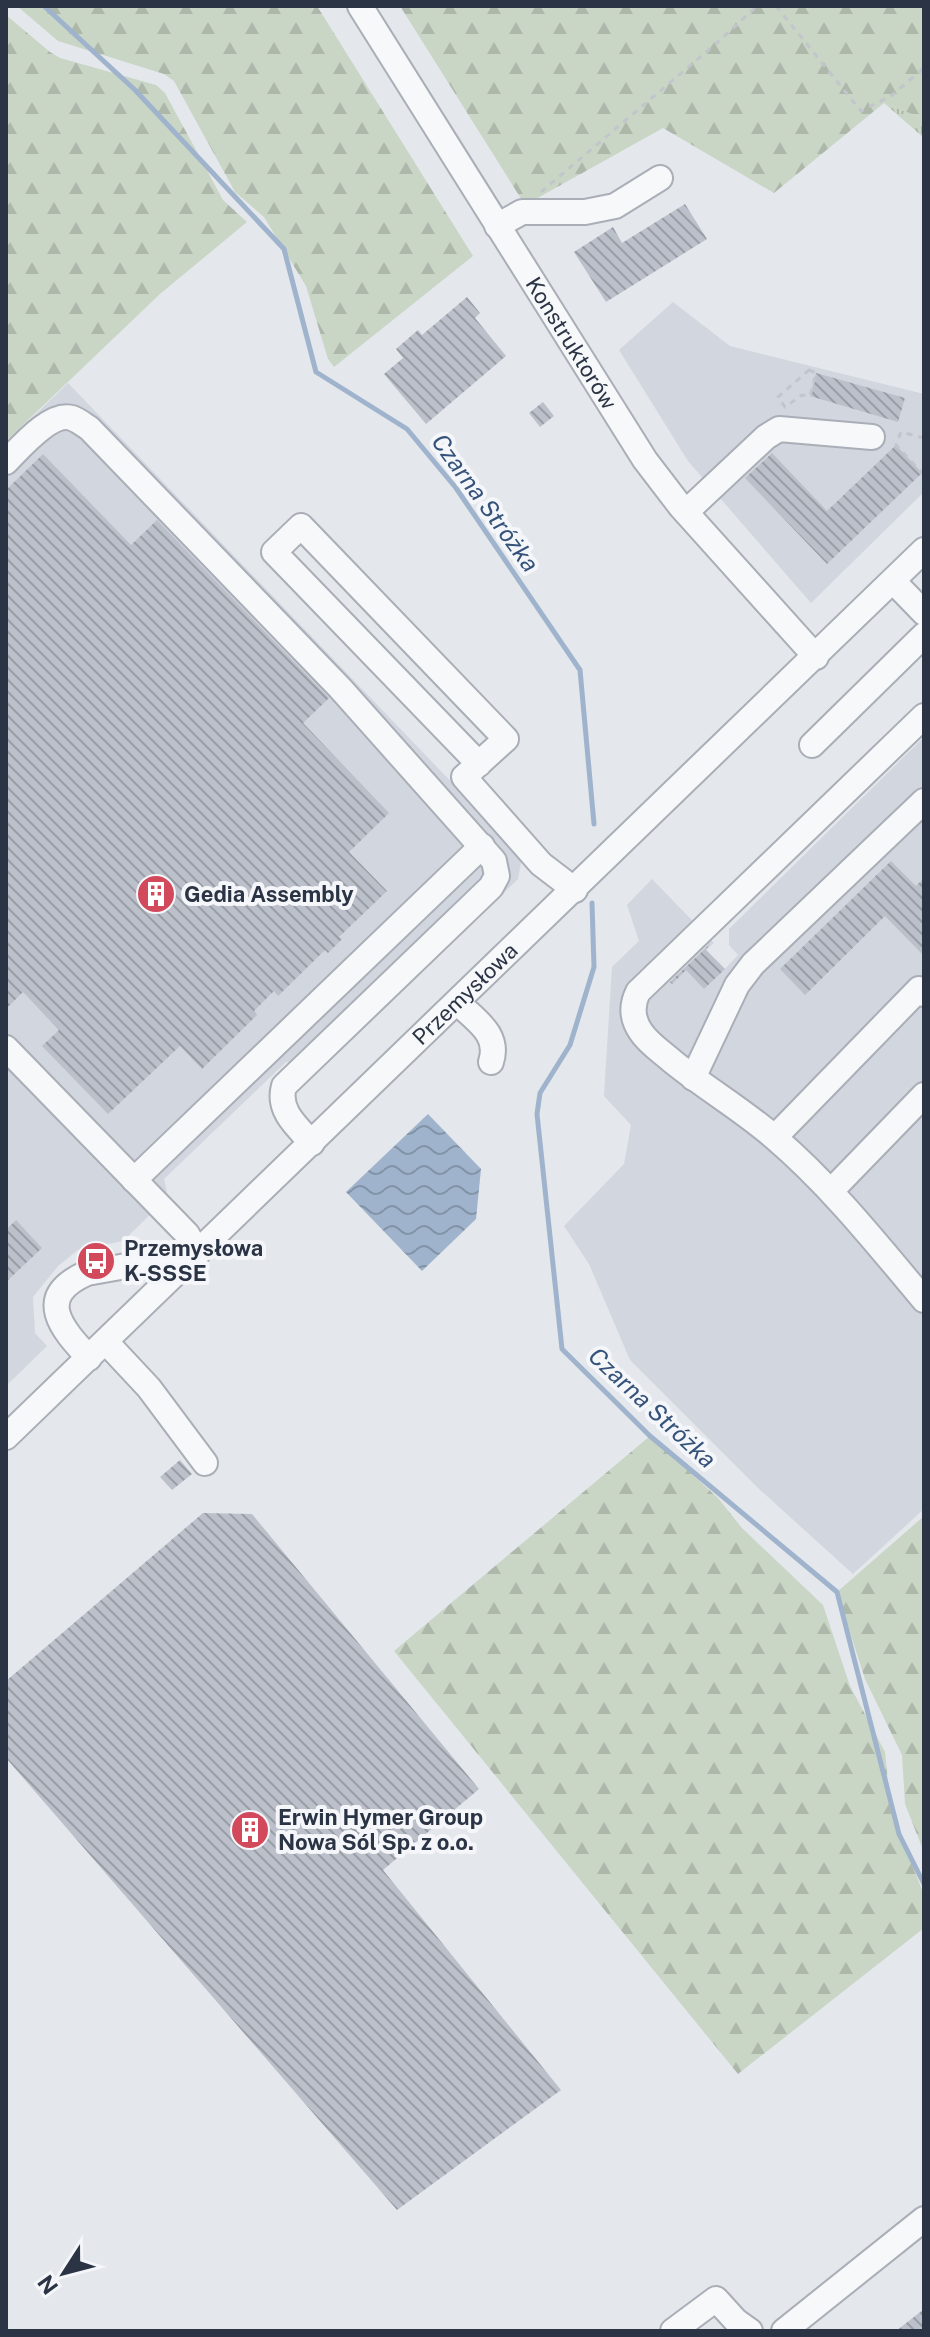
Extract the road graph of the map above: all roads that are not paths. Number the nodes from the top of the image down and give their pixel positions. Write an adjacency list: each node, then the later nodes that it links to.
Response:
1 (360, 6): 3 (street, Konstruktorów)
2 (660, 178): 3 (street)
3 (497, 226): 6 (street, Konstruktorów)
4 (872, 437): 6 (street)
5 (6, 462): 16 (street)
6 (686, 512): 11 (street, Konstruktorów)
7 (924, 550): 8 (street, Przemysłowa)
8 (893, 581): 9 (street); 11 (street, Przemysłowa)
9 (924, 613)
10 (924, 635): 13 (street)
11 (816, 657): 17 (street, Przemysłowa)
12 (924, 716): 22 (street)
13 (812, 745)
14 (479, 764): 14 (street); 17 (street)
15 (924, 801): 22 (street)
16 (482, 846): 25 (street); 26 (street)
17 (575, 890): 19 (street, Przemysłowa)
18 (924, 994): 24 (street)
19 (458, 1003): 21 (street); 25 (street, Przemysłowa)
20 (6, 1048): 26 (street)
21 (491, 1062)
22 (693, 1078): 24 (street)
23 (924, 1095): 27 (street)
24 (775, 1137): 27 (street)
25 (312, 1143): 28 (street, Przemysłowa)
26 (134, 1180): 28 (street)
27 (831, 1191): 29 (street)
28 (198, 1253): 30 (street, Przemysłowa); 30 (street)
29 (924, 1300)
30 (98, 1350): 31 (street, Przemysłowa); 32 (street)
31 (10, 1426)
32 (205, 1463)
33 (924, 2219): 36 (street)
34 (673, 2331): 35 (street)
35 (750, 2331)
36 (784, 2331)

